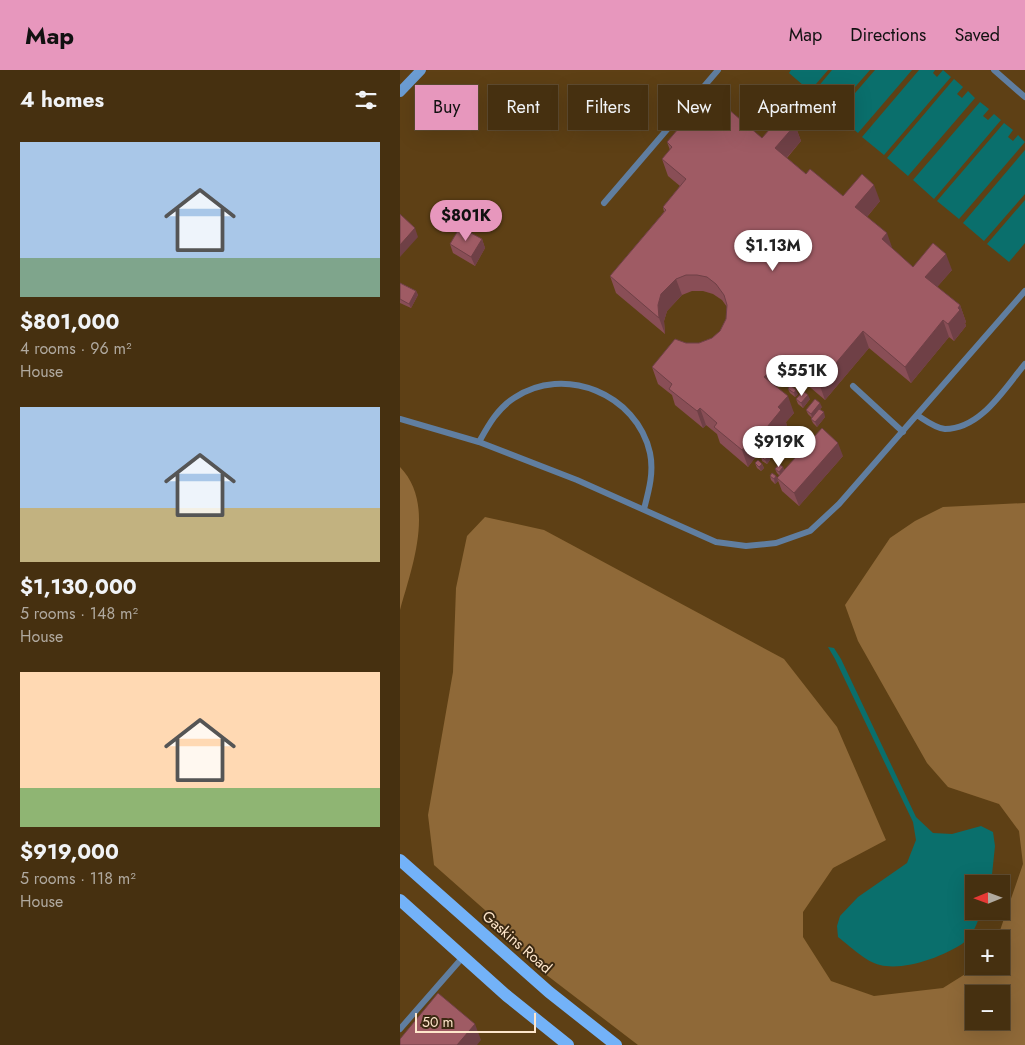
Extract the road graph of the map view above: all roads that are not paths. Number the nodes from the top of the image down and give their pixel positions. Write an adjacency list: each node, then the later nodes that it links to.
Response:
1 (421, 70): 4 (main road)
2 (718, 70): 6 (lane)
3 (994, 70): 5 (lane)
4 (400, 92)
5 (1025, 97)
6 (604, 204)
7 (1025, 291): 10 (lane)
8 (1025, 364): 10 (lane)
9 (854, 386): 12 (lane)
10 (917, 415): 12 (lane)
11 (400, 418): 13 (lane)
12 (903, 432): 14 (lane)
13 (479, 442): 14 (lane); 14 (lane)
14 (644, 509)
15 (400, 860): 20 (main road, Gaskins Road)
16 (400, 900): 17 (main road)
17 (463, 957): 18 (lane); 19 (main road)
18 (400, 1029)
19 (568, 1045)
20 (616, 1045)

